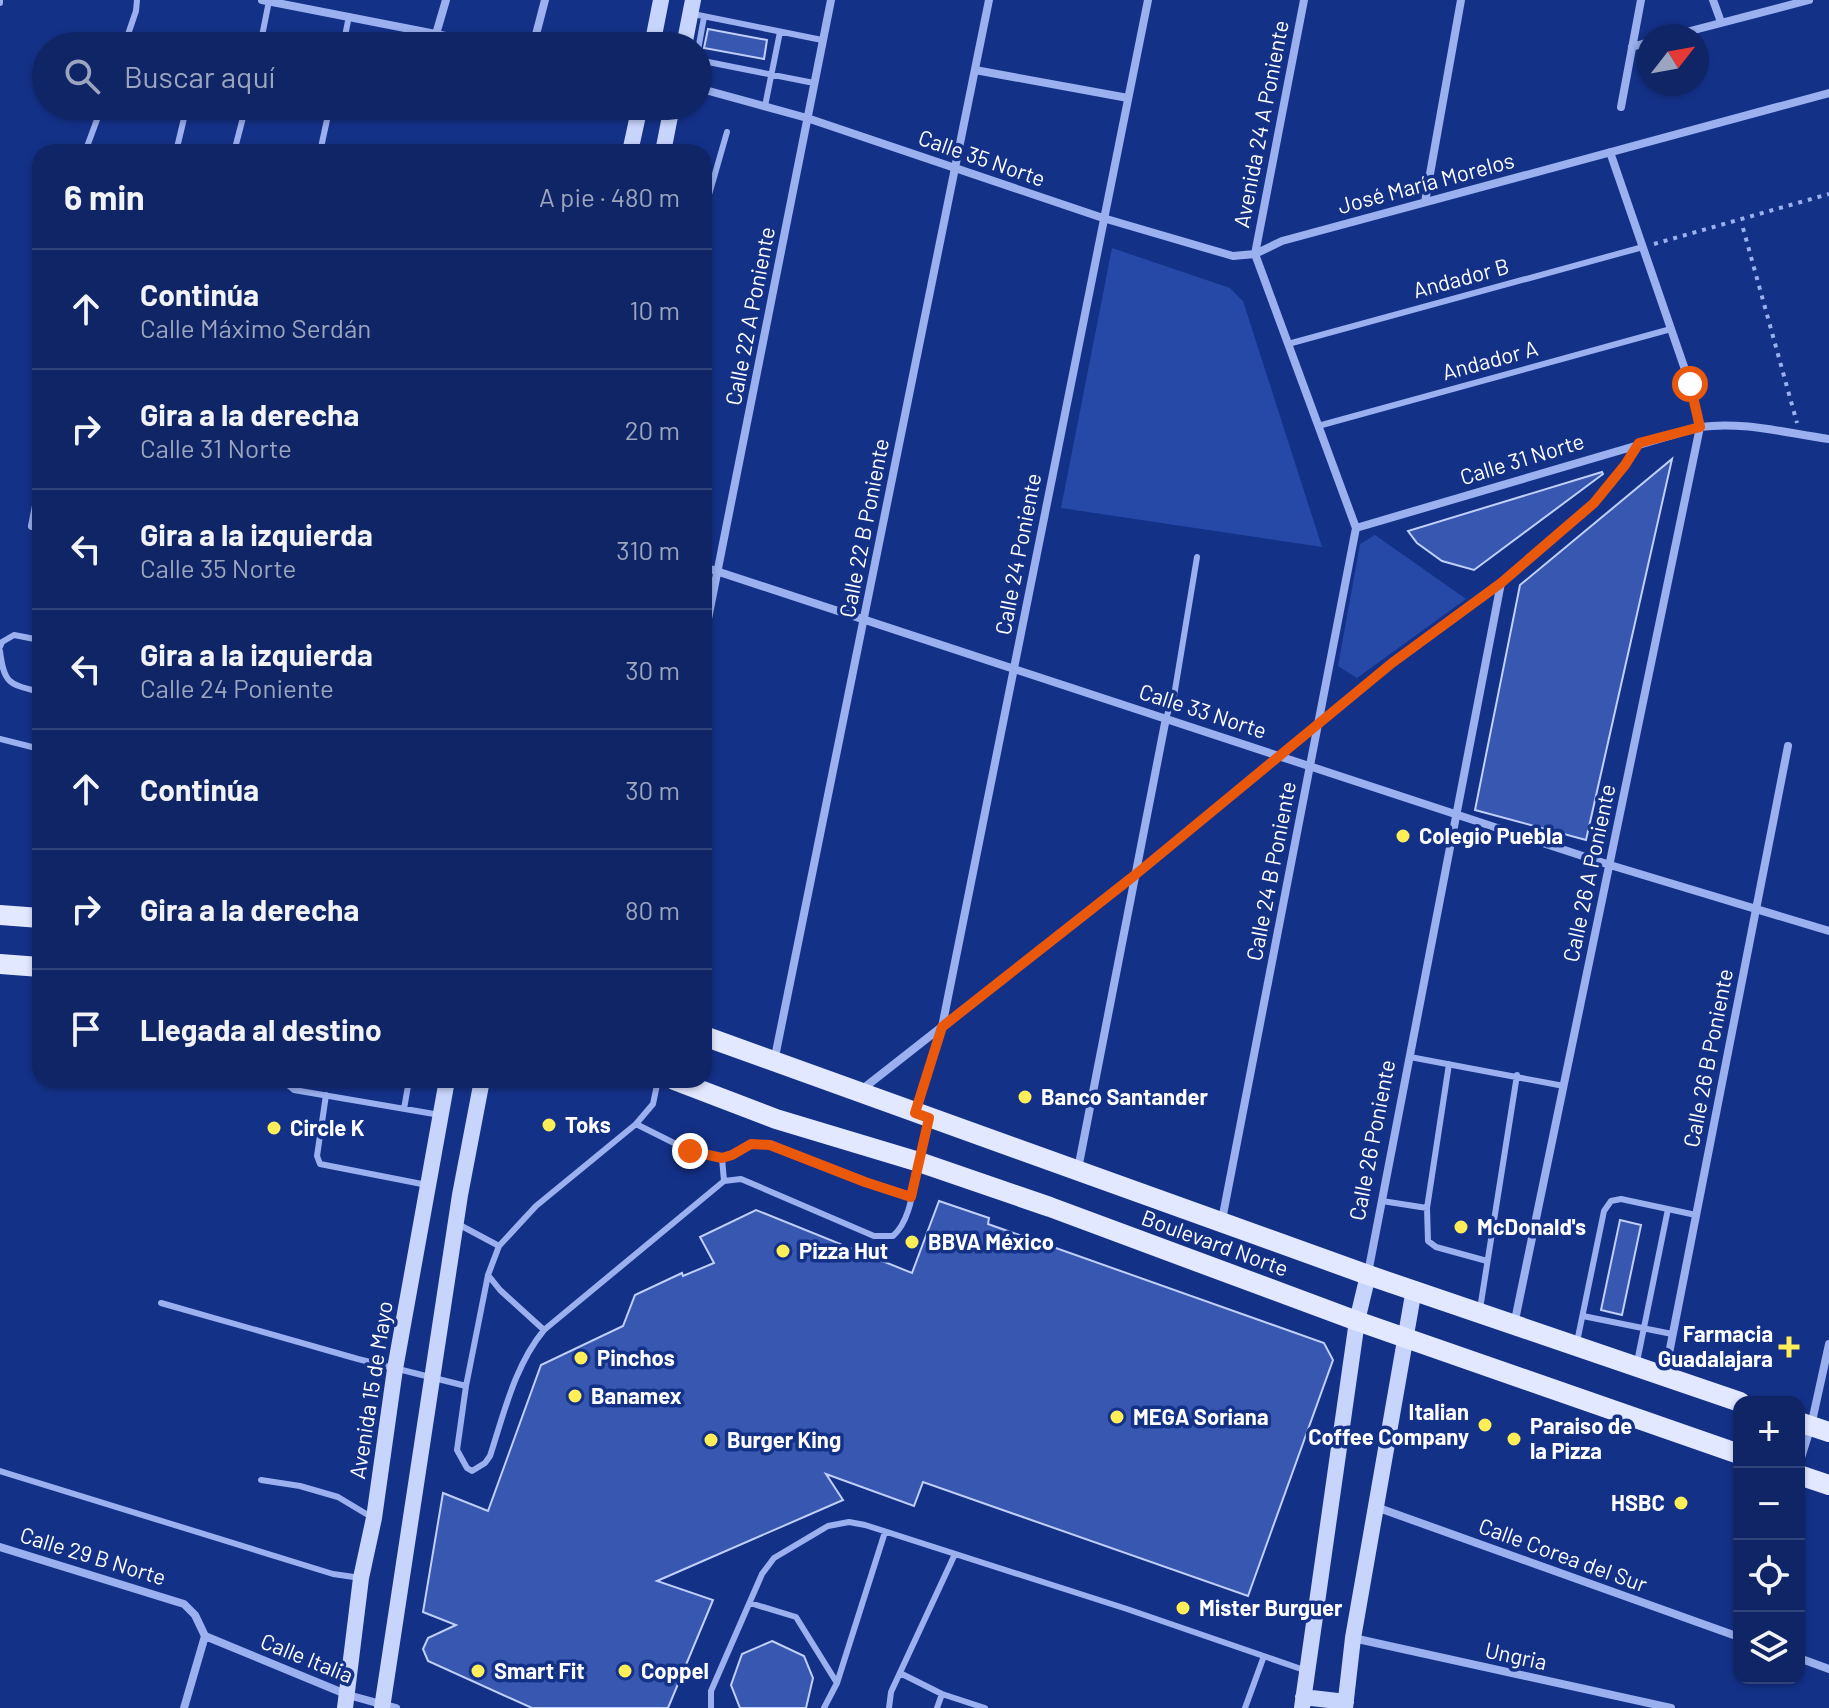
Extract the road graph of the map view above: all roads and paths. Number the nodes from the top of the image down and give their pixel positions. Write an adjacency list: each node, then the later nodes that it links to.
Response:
1 (137, 0): 18 (lane)
2 (446, 0): 22 (street)
3 (545, 0): 23 (street)
4 (661, 0): 24 (main road)
5 (831, 0): 28 (street, Calle 22 A Poniente)
6 (989, 0): 32 (street, Calle 22 B Poniente)
7 (1148, 0): 37 (street, Calle 24 Poniente)
8 (1304, 0): 62 (street, Avenida 24 A Poniente)
9 (1461, 0): 58 (street)
10 (1641, 0): 30 (street)
11 (1713, 0): 16 (street)
12 (1809, 0): 16 (street)
13 (266, 1): 15 (street); 19 (lane)
14 (696, 10): 25 (main road); 26 (lane); 27 (lane)
15 (349, 16): 20 (lane); 21 (street)
16 (1721, 22): 17 (street)
17 (1709, 25)
18 (129, 32)
19 (262, 32)
20 (346, 32)
21 (426, 32)
22 (437, 32)
23 (537, 32)
24 (655, 32)
25 (689, 32)
26 (697, 32)
27 (780, 32): 28 (lane); 33 (lane)
28 (822, 40): 34 (street, Calle 22 A Poniente)
29 (1637, 46): 30 (street)
30 (1632, 47): 39 (street)
31 (712, 63): 33 (lane)
32 (975, 70): 37 (street); 55 (street, Calle 22 B Poniente)
33 (771, 75): 34 (lane); 38 (lane)
34 (814, 83): 40 (street, Calle 22 A Poniente)
35 (712, 92): 38 (street, Calle 35 Norte)
36 (1829, 93): 54 (street, José María Morelos)
37 (1128, 98): 59 (street, Calle 24 Poniente)
38 (765, 106): 40 (street, Calle 35 Norte)
39 (1621, 107)
40 (807, 118): 55 (street, Calle 35 Norte); 73 (street, Calle 22 A Poniente)
41 (97, 120): 48 (lane)
42 (184, 120): 49 (lane)
43 (242, 120): 50 (lane)
44 (327, 120): 51 (lane)
45 (637, 120): 52 (main road)
46 (669, 120): 53 (main road)
47 (727, 132): 56 (lane)
48 (88, 144)
49 (178, 144)
50 (236, 144)
51 (322, 144)
52 (632, 144)
53 (665, 144)
54 (1610, 152): 58 (street, José María Morelos); 61 (street)
55 (955, 169): 59 (street, Calle 35 Norte); 76 (street, Calle 22 B Poniente)
56 (712, 184)
57 (1829, 194): 61 (path)
58 (1425, 202): 62 (street, José María Morelos)
59 (1103, 218): 62 (street, Calle 35 Norte); 79 (street, Calle 24 Poniente)
60 (1743, 228): 67 (path)
61 (1643, 247): 63 (street); 64 (lane, Andador B)
62 (1255, 254): 64 (street)
63 (1671, 329): 65 (lane, Andador A); 66 (street)
64 (1288, 344): 65 (street)
65 (1318, 426): 70 (street)
66 (1700, 427): 67 (street); 69 (street, Calle 31 Norte); 89 (street, Calle 26 A Poniente)
67 (1801, 435): 68 (street)
68 (1829, 439)
69 (1639, 443): 70 (street, Calle 31 Norte); 74 (street)
70 (1356, 528): 82 (street, Calle 24 B Poniente)
71 (1197, 557): 81 (lane)
72 (712, 569): 73 (street, Calle 33 Norte)
73 (717, 571): 75 (street, Calle 22 A Poniente); 76 (street, Calle 33 Norte)
74 (1501, 583): 82 (street); 88 (street, Calle 26 Poniente)
75 (712, 597)
76 (864, 619): 79 (street, Calle 33 Norte); 100 (street, Calle 22 B Poniente)
77 (32, 638): 78 (lane)
78 (0, 649): 80 (lane)
79 (1014, 668): 81 (street, Calle 33 Norte); 97 (street, Calle 24 Poniente)
80 (32, 690)
81 (1166, 718): 86 (street, Calle 33 Norte); 90 (street)
82 (1318, 724): 86 (street); 87 (street, Calle 24 B Poniente)
83 (0, 739): 85 (lane)
84 (1788, 746): 91 (street, Calle 26 B Poniente)
85 (32, 747)
86 (1279, 755): 87 (street, Calle 33 Norte); 90 (street)
87 (1310, 765): 88 (street, Calle 33 Norte); 126 (street, Calle 24 B Poniente)
88 (1456, 814): 89 (street, Calle 33 Norte); 99 (street, Calle 26 Poniente)
89 (1610, 865): 91 (street, Calle 33 Norte); 103 (street, Calle 26 A Poniente)
90 (1135, 875): 97 (street); 118 (street)
91 (1756, 909): 94 (street, Calle 33 Norte); 125 (street, Calle 26 B Poniente)
92 (0, 915): 93 (main road)
93 (32, 917)
94 (1829, 931)
95 (0, 964): 96 (main road)
96 (32, 966)
97 (942, 1027): 110 (street); 113 (street, Calle 24 Poniente)
98 (712, 1039): 100 (main road, Boulevard Norte)
99 (1410, 1057): 101 (lane); 122 (street, Calle 26 Poniente)
100 (774, 1063): 110 (main road, Boulevard Norte)
101 (1449, 1064): 102 (lane); 123 (lane)
102 (1517, 1075): 103 (lane); 129 (lane)
103 (1564, 1086): 137 (street, Calle 26 A Poniente)
104 (289, 1088): 111 (lane)
105 (408, 1088): 112 (lane)
106 (445, 1088): 114 (main road, Avenida 15 de Mayo)
107 (481, 1088): 127 (main road)
108 (656, 1088): 115 (lane)
109 (695, 1088): 117 (main road, Boulevard Norte)
110 (857, 1093): 113 (main road, Boulevard Norte)
111 (326, 1095): 112 (lane); 120 (lane)
112 (404, 1109): 114 (lane)
113 (915, 1113): 118 (main road, Boulevard Norte)
114 (440, 1115): 120 (main road, Avenida 15 de Mayo)
115 (636, 1124): 116 (lane); 128 (lane)
116 (722, 1158): 119 (lane); 121 (lane)
117 (919, 1162): 121 (lane); 136 (main road, Boulevard Norte)
118 (1078, 1170): 126 (main road, Boulevard Norte)
119 (724, 1181): 121 (lane); 139 (lane)
120 (427, 1185): 145 (main road, Avenida 15 de Mayo)
121 (911, 1197)
122 (1382, 1201): 123 (lane); 131 (street, Calle 26 Poniente)
123 (1427, 1208): 129 (lane)
124 (1668, 1209): 125 (lane); 135 (lane); 138 (lane)
125 (1696, 1215): 140 (street, Calle 26 B Poniente)
126 (1222, 1220): 131 (main road, Boulevard Norte)
127 (456, 1222): 128 (lane); 147 (main road)
128 (499, 1246): 130 (lane)
129 (1487, 1261): 134 (lane)
130 (488, 1275): 139 (lane); 148 (lane)
131 (1368, 1275): 132 (main road, Boulevard Norte); 136 (main road, Calle 26 Poniente)
132 (1414, 1289): 134 (main road, Boulevard Norte); 141 (main road)
133 (161, 1303): 145 (lane)
134 (1479, 1313): 137 (main road, Boulevard Norte)
135 (1583, 1316): 138 (lane); 143 (lane)
136 (1357, 1321): 141 (main road, Boulevard Norte); 170 (main road, Calle 26 Poniente)
137 (1514, 1326): 143 (main road, Boulevard Norte)
138 (1644, 1328): 140 (lane); 144 (lane)
139 (544, 1330): 148 (lane)
140 (1672, 1334): 146 (street, Calle 26 B Poniente)
141 (1406, 1338): 152 (main road, Boulevard Norte); 157 (main road)
142 (1829, 1344): 150 (street)
143 (1576, 1347): 144 (main road, Boulevard Norte)
144 (1636, 1367): 146 (main road, Boulevard Norte)
145 (395, 1369): 147 (lane); 158 (main road, Avenida 15 de Mayo)
146 (1664, 1376): 149 (main road, Boulevard Norte)
147 (433, 1379): 148 (lane); 177 (main road)
148 (466, 1386)
149 (1733, 1400)
150 (1813, 1427): 151 (street)
151 (1805, 1448)
152 (1733, 1452)
153 (0, 1471): 162 (lane)
154 (1805, 1477): 156 (main road)
155 (261, 1480): 158 (lane)
156 (1829, 1485)
157 (1376, 1507): 164 (street, Calle Corea del Sur); 166 (main road)
158 (374, 1518): 162 (main road, Avenida 15 de Mayo)
159 (885, 1532): 161 (lane); 163 (lane); 172 (lane)
160 (0, 1547): 165 (street, Calle 29 B Norte)
161 (955, 1554): 167 (lane); 171 (lane)
162 (361, 1578): 174 (main road, Avenida 15 de Mayo)
163 (750, 1603): 172 (lane); 179 (lane)
164 (1733, 1635)
165 (205, 1636): 174 (street, Calle Italia); 178 (street)
166 (1353, 1638): 176 (main road); 185 (street, Ungria)
167 (1264, 1656): 170 (lane); 184 (lane)
168 (1805, 1660): 169 (street)
169 (1829, 1669)
170 (1307, 1671): 175 (main road, Calle 26 Poniente)
171 (900, 1673): 173 (lane); 181 (lane)
172 (837, 1683): 180 (lane)
173 (942, 1694): 182 (lane); 183 (lane)
174 (346, 1701): 177 (street, Calle Italia)
175 (1302, 1702): 176 (main road)
176 (1346, 1705)
177 (387, 1707)
178 (184, 1708)
179 (711, 1708)
180 (824, 1708)
181 (889, 1708)
182 (937, 1708)
183 (985, 1708)
184 (1245, 1708)
185 (1671, 1708)

